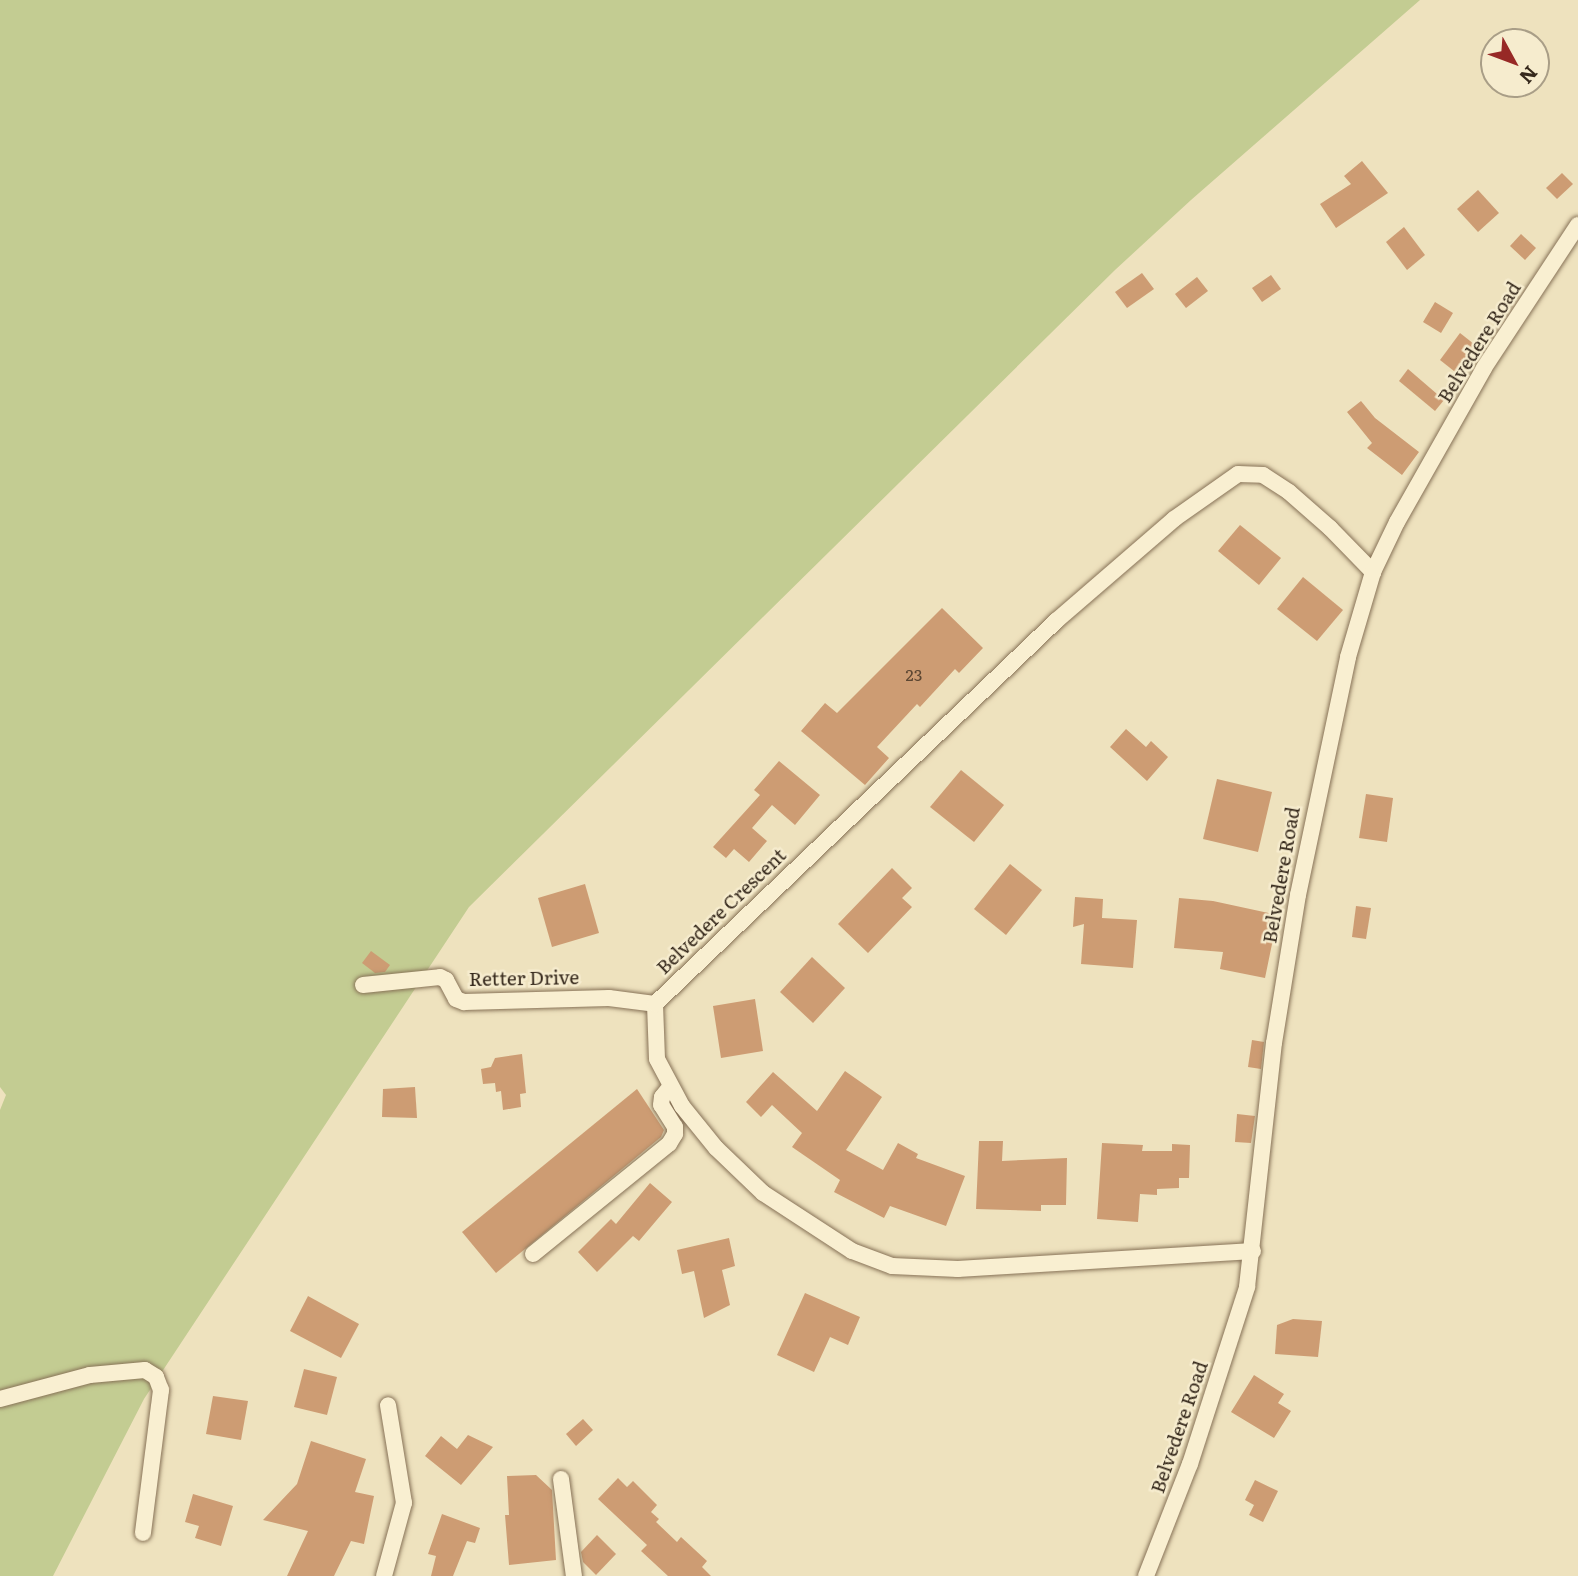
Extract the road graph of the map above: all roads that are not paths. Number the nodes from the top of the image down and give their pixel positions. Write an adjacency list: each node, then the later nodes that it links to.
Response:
1 (1578, 225): 2 (street, Belvedere Road)
2 (1373, 572): 4 (street, Belvedere Crescent); 6 (street, Belvedere Road)
3 (363, 985): 4 (street, Retter Drive)
4 (655, 1004): 5 (street, Belvedere Crescent)
5 (671, 1086): 6 (street, Belvedere Crescent); 7 (street)
6 (1253, 1251): 14 (street, Belvedere Road)
7 (533, 1254)
8 (0, 1399): 11 (street)
9 (388, 1405): 12 (street)
10 (561, 1479): 13 (street)
11 (143, 1533)
12 (384, 1576)
13 (574, 1576)
14 (1146, 1576)

